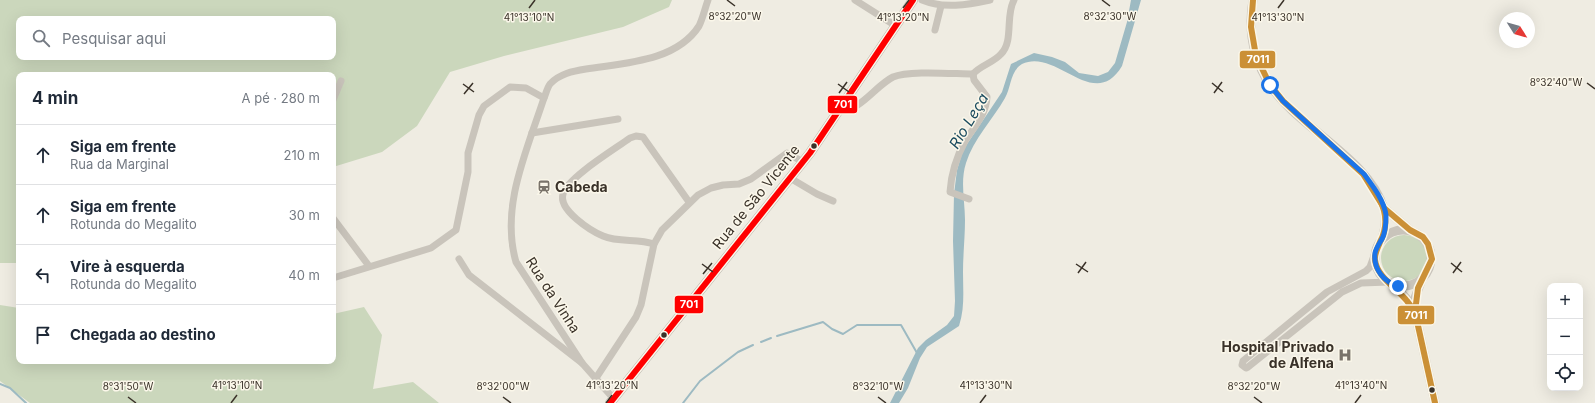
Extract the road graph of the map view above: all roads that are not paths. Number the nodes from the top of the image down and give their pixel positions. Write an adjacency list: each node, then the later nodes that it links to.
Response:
1 (708, 0): 14 (street, Rua da Vinha)
2 (854, 0): 9 (street)
3 (913, 0): 9 (main road, Rua de São Vicente)
4 (922, 0): 8 (street)
5 (990, 0): 8 (street)
6 (1014, 0): 11 (street)
7 (1253, 0): 23 (street)
8 (941, 6): 10 (street)
9 (896, 26): 15 (main road, Rua de São Vicente)
10 (935, 30)
11 (973, 74): 15 (street); 20 (street)
12 (340, 82): 13 (street)
13 (336, 92)
14 (544, 98): 17 (street, Rua da Vinha); 30 (street)
15 (839, 111): 18 (main road, Rua de São Vicente)
16 (618, 119): 17 (street)
17 (532, 133): 37 (street, Rua da Vinha)
18 (803, 162): 19 (main road, Rua de São Vicente); 22 (street)
19 (790, 178): 21 (street); 39 (main road, Rua de São Vicente)
20 (969, 199)
21 (833, 201)
22 (689, 202): 27 (street); 27 (street)
23 (1384, 208): 25 (street); 26 (street)
24 (336, 222): 30 (street)
25 (1410, 230): 26 (street); 32 (street)
26 (1382, 238): 28 (street)
27 (654, 244): 38 (street)
28 (1375, 254): 33 (street); 35 (street)
29 (459, 260): 37 (street)
30 (369, 266): 31 (street)
31 (336, 277)
32 (1422, 279): 33 (street); 34 (street)
33 (1390, 283): 34 (street); 36 (street)
34 (1415, 312): 40 (street)
35 (1301, 313): 36 (street); 36 (street)
36 (1283, 340)
37 (582, 363): 38 (street)
38 (596, 378): 39 (street)
39 (611, 400)
40 (1435, 403)

